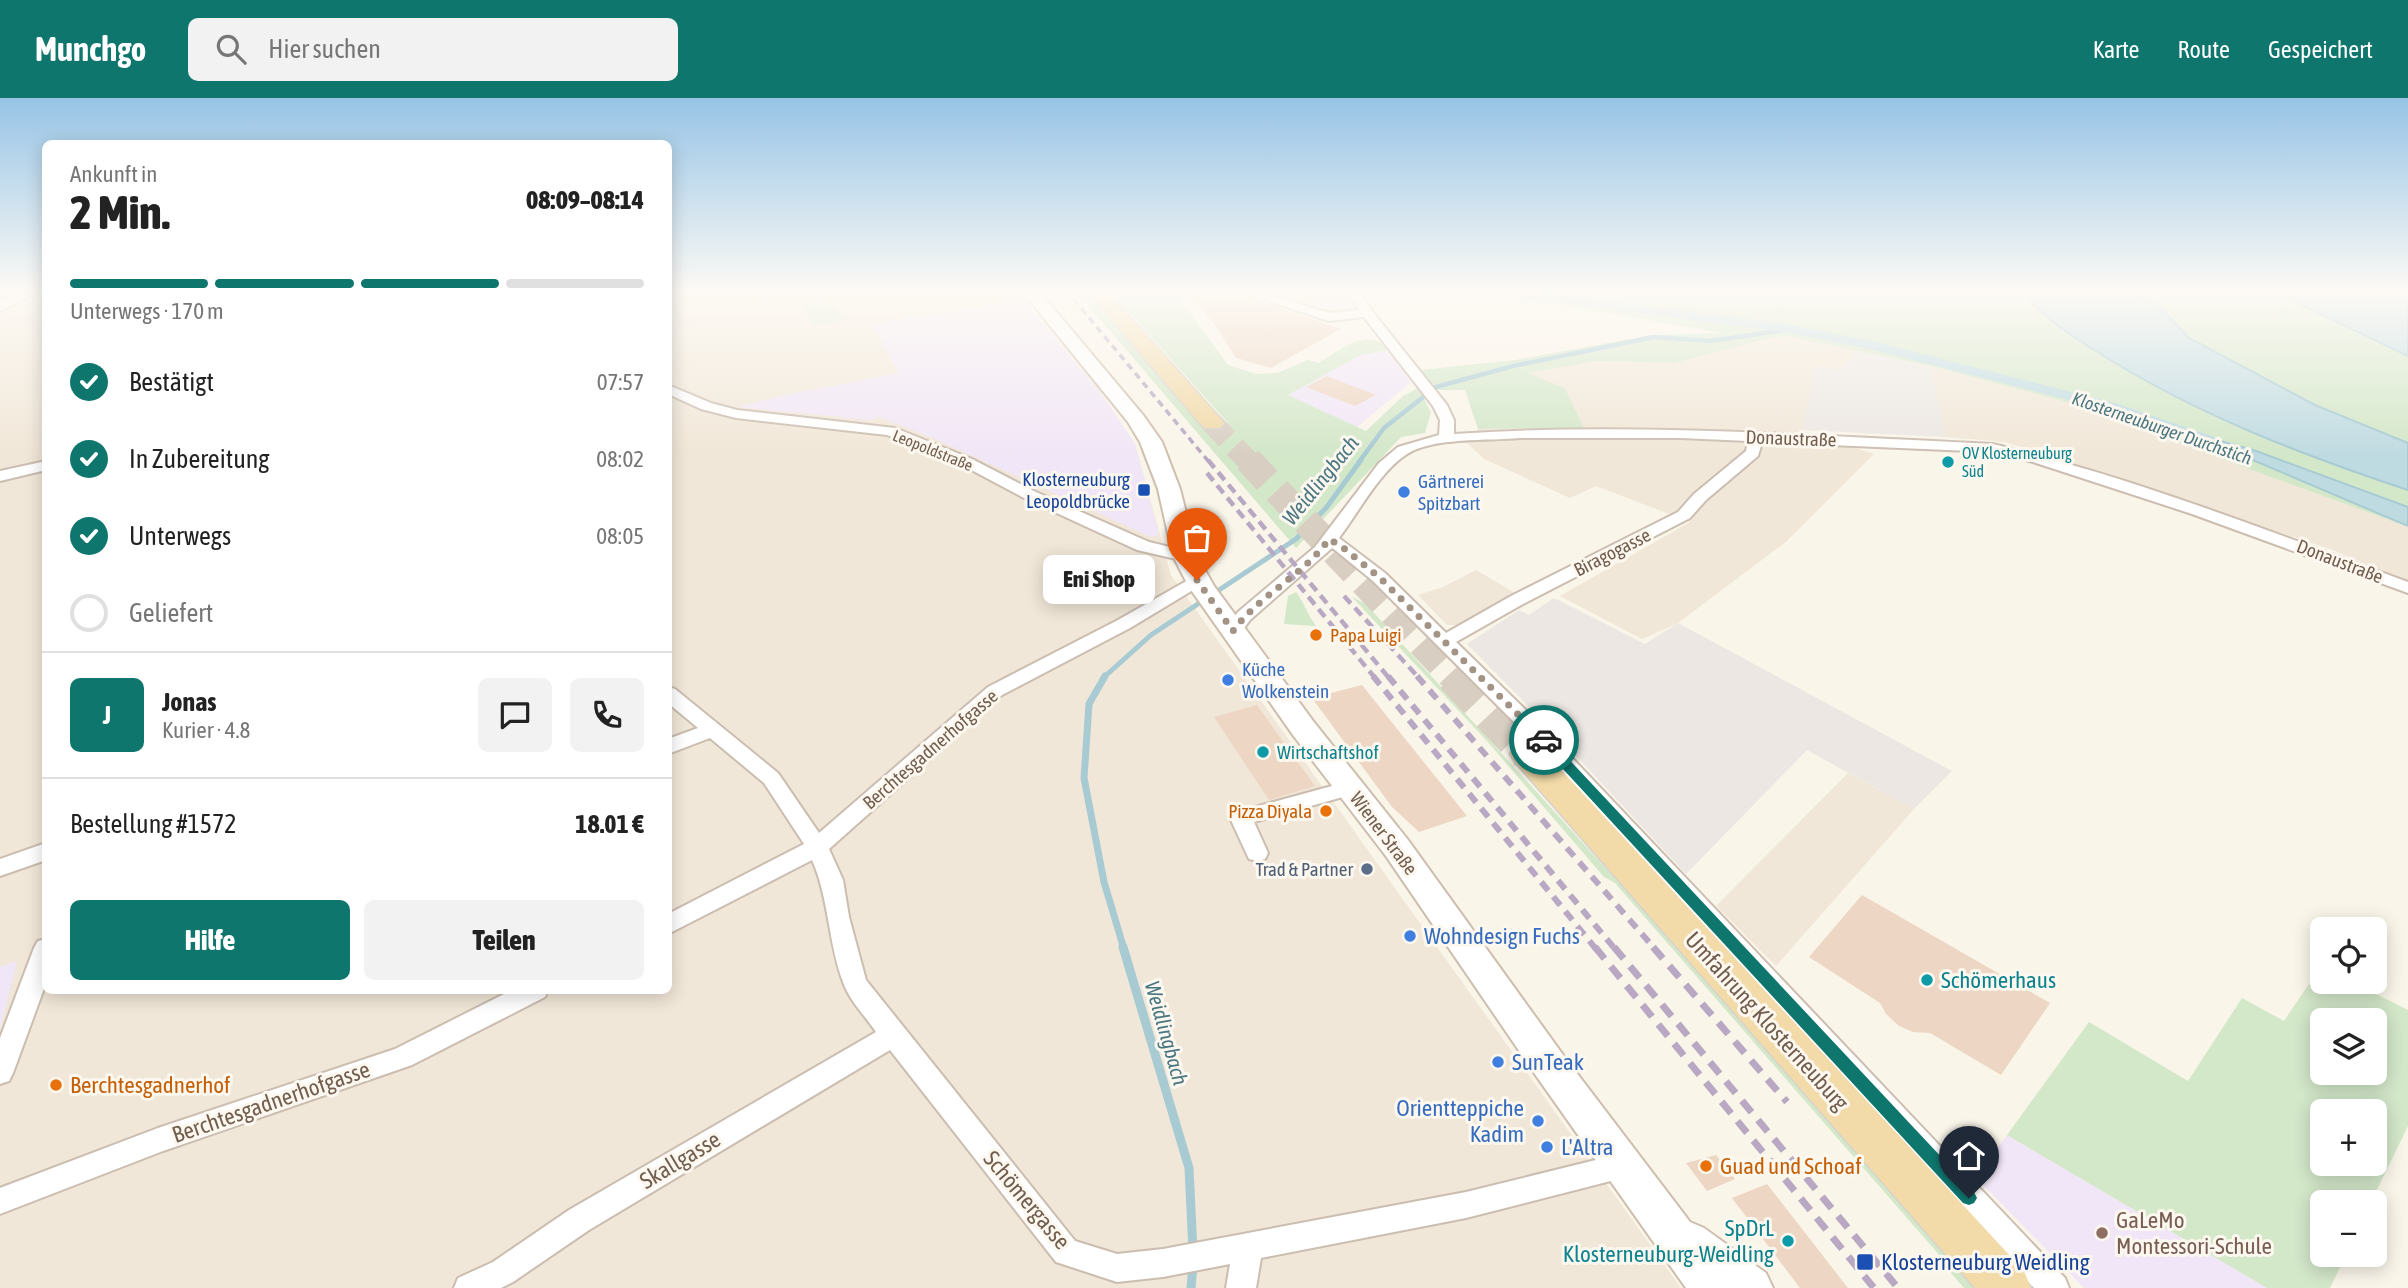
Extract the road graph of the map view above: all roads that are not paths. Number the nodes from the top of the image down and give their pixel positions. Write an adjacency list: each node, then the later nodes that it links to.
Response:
1 (1075, 346): 11 (street, Wiener Straße)
2 (1144, 346): 5 (main road)
3 (1393, 346): 6 (street)
4 (672, 391): 11 (street, Leopoldstraße)
5 (1212, 423)
6 (1446, 438): 7 (street, Donaustraße); 10 (street, Donaustraße)
7 (1756, 440): 13 (street, Donaustraße); 15 (street, Biragogasse)
8 (42, 466): 9 (street)
9 (0, 476)
10 (1329, 539): 14 (street, Donaustraße); 15 (street)
11 (1185, 556): 12 (street, Wiener Straße)
12 (1199, 583): 14 (street, Wiener Straße); 21 (street, Berchtesgadnerhofgasse)
13 (2408, 588)
14 (1227, 622): 20 (street, Wiener Straße)
15 (1445, 641): 39 (street)
16 (672, 696): 17 (street, Schömergasse)
17 (713, 729): 18 (street); 21 (street, Schömergasse)
18 (672, 745)
19 (1527, 754): 38 (main road, Umfahrung Klosterneuburg)
20 (1350, 788): 23 (street); 30 (street, Wiener Straße)
21 (817, 847): 25 (street, Berchtesgadnerhofgasse); 28 (street, Schömergasse)
22 (42, 852): 24 (street)
23 (1257, 853)
24 (0, 868)
25 (672, 923)
26 (42, 959): 29 (street)
27 (528, 994): 31 (street, Berchtesgadnerhofgasse)
28 (893, 1035): 33 (street, Schömergasse); 35 (street, Skallgasse)
29 (0, 1073)
30 (1624, 1166): 32 (street, Wiener Straße); 33 (street, Schömergasse)
31 (0, 1201)
32 (1669, 1228): 34 (street, Wiener Straße); 37 (street, Wiener Straße)
33 (1242, 1247): 36 (street)
34 (1708, 1281)
35 (469, 1288)
36 (1241, 1288)
37 (1751, 1288)
38 (2007, 1288)
39 (2054, 1288)

